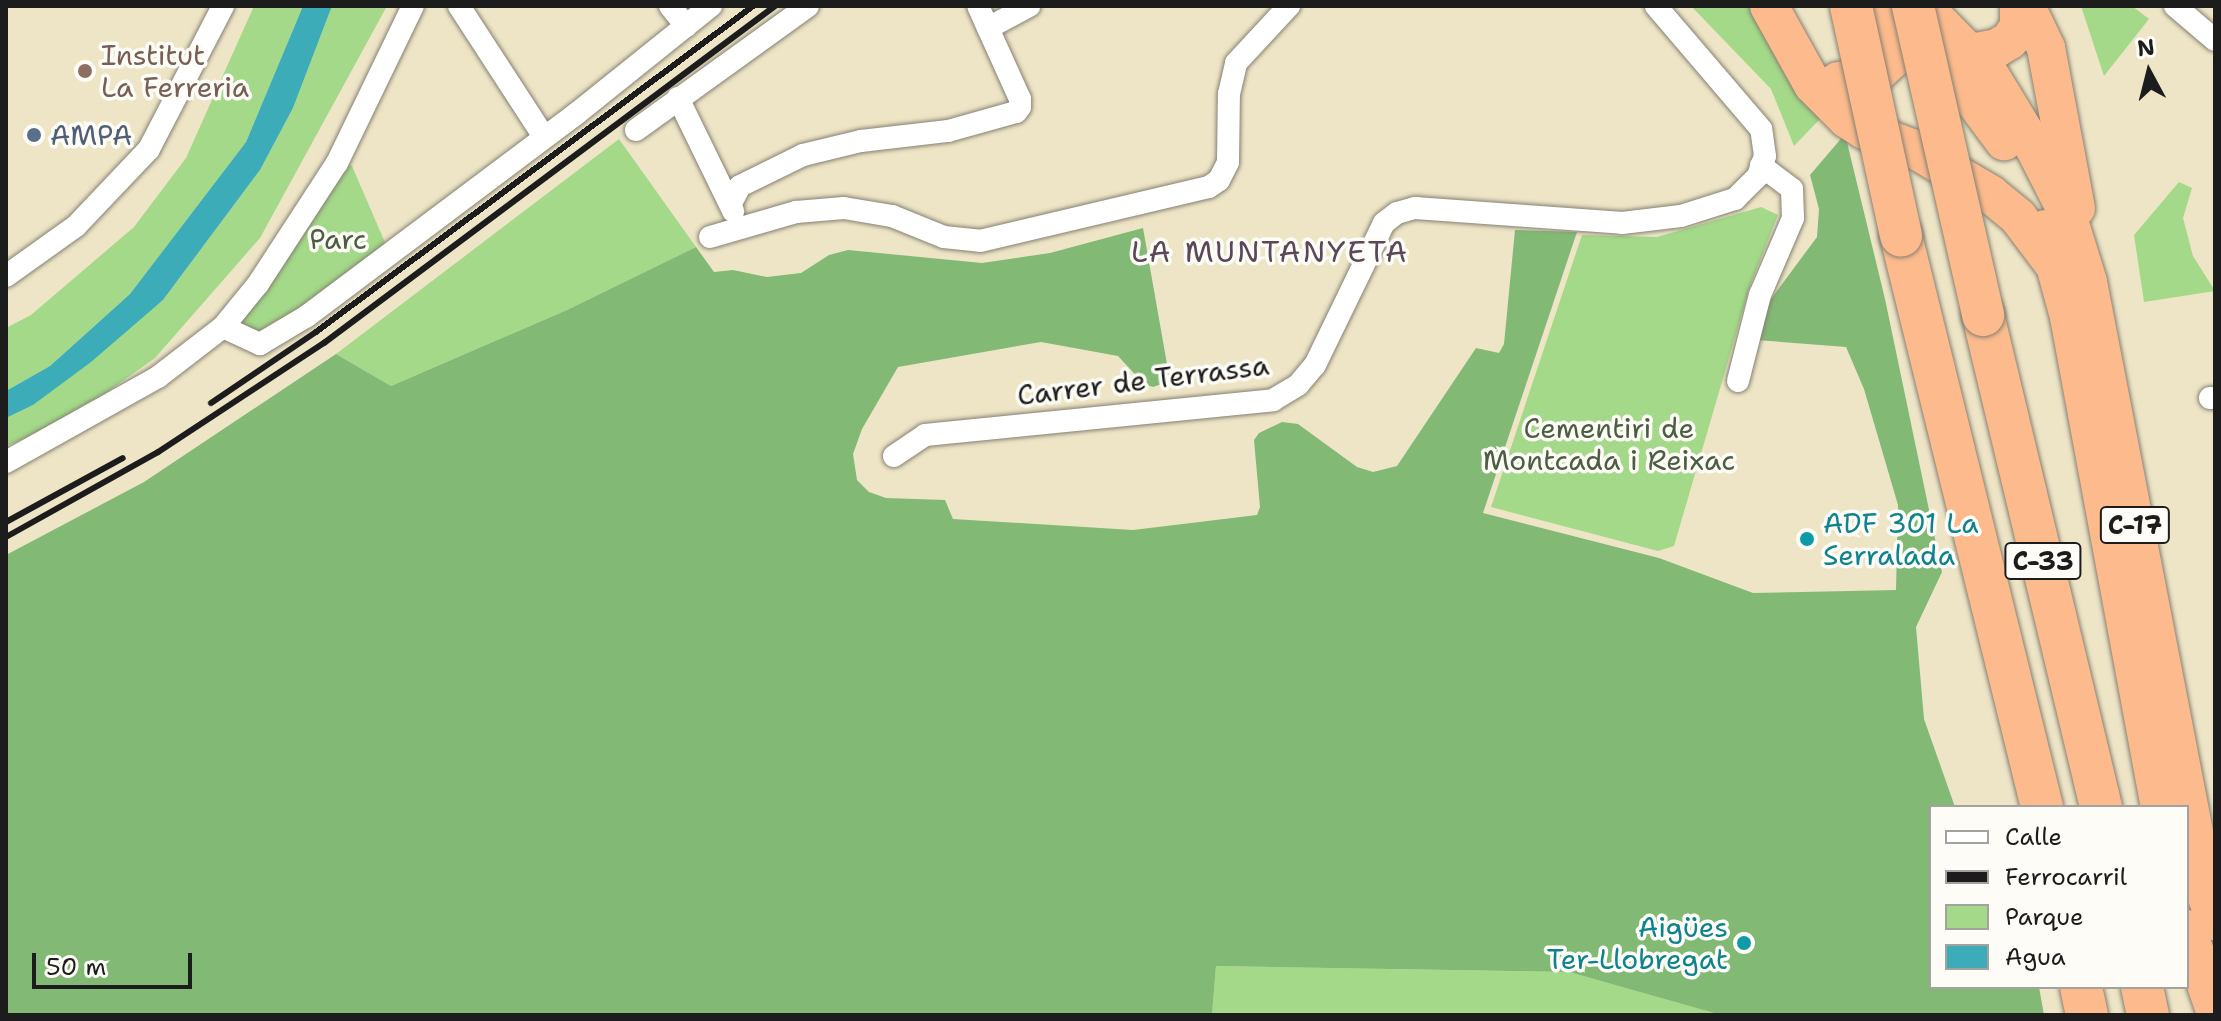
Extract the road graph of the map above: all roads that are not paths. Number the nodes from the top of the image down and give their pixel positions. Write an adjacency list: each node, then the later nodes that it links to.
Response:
1 (223, 6): 29 (street)
2 (413, 6): 30 (street)
3 (459, 6): 23 (street)
4 (670, 6): 16 (street)
5 (711, 6): 16 (street)
6 (808, 6): 21 (street)
7 (978, 6): 17 (street)
8 (1029, 6): 17 (street)
9 (1289, 6): 26 (street)
10 (1656, 6): 24 (street)
11 (1769, 6): 20 (highway)
12 (2019, 6): 19 (highway)
13 (2026, 6): 28 (highway)
14 (2175, 6): 18 (street)
15 (1892, 7): 19 (highway, C-17); 20 (highway); 28 (highway, C-17); 34 (highway, C-33, bridge); 35 (highway, C-33, bridge)
16 (686, 26): 23 (street)
17 (988, 28): 25 (street)
18 (2215, 40)
19 (1971, 53): 28 (highway, C-17)
20 (1796, 54): 28 (highway)
21 (678, 98): 22 (street); 25 (street)
22 (636, 130)
23 (544, 137): 30 (street)
24 (1761, 166): 31 (street); 32 (street, Carrer de Terrassa)
25 (731, 203): 26 (street)
26 (749, 224): 27 (street)
27 (710, 237)
28 (2072, 275): 36 (highway, C-17); 37 (highway, C-17)
29 (6, 276)
30 (223, 327): 33 (street)
31 (1738, 381)
32 (894, 456)
33 (6, 462)
34 (2042, 805)
35 (2101, 805)
36 (2160, 805)
37 (2187, 805)
38 (2189, 815): 39 (highway, C-17)
39 (2215, 922)
40 (2189, 935): 43 (highway)
41 (2081, 989): 44 (highway)
42 (2142, 989): 45 (highway)
43 (2215, 1011)
44 (2087, 1015)
45 (2148, 1015)

